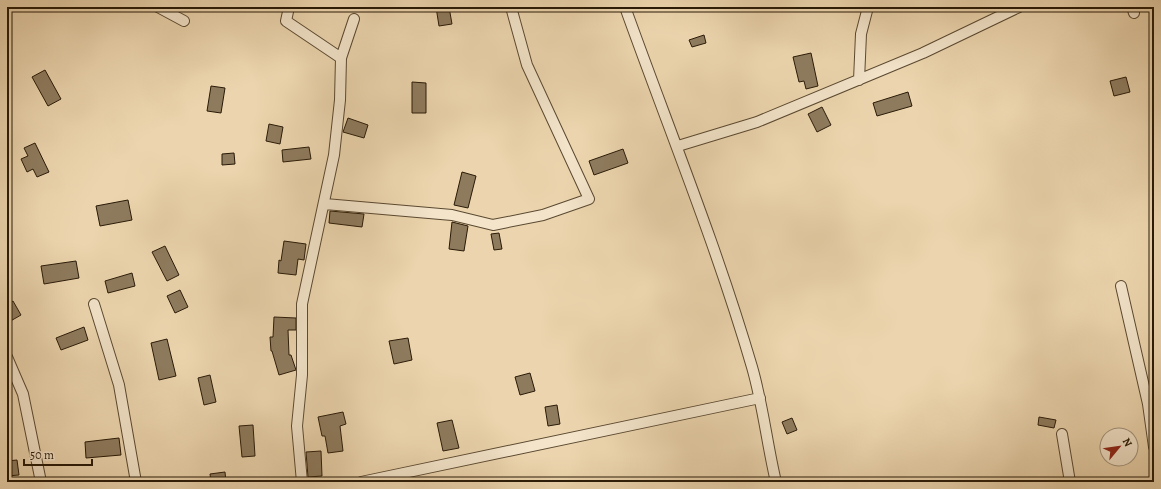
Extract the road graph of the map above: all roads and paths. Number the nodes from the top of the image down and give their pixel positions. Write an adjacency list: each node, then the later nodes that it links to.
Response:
1 (158, 7): 8 (street)
2 (289, 7): 9 (street)
3 (511, 7): 12 (street)
4 (625, 7): 11 (street)
5 (868, 7): 10 (street)
6 (1019, 7): 10 (street)
7 (354, 19): 9 (street)
8 (184, 21)
9 (341, 58): 12 (street)
10 (859, 80): 11 (street)
11 (678, 146): 16 (street)
12 (325, 204): 21 (street)
13 (1121, 286): 18 (street)
14 (94, 304): 20 (street)
15 (7, 357): 19 (street)
16 (760, 398): 22 (street); 23 (street)
17 (1062, 434): 24 (street)
18 (1154, 447)
19 (41, 482)
20 (136, 482)
21 (302, 482)
22 (361, 482)
23 (776, 482)
24 (1070, 482)

